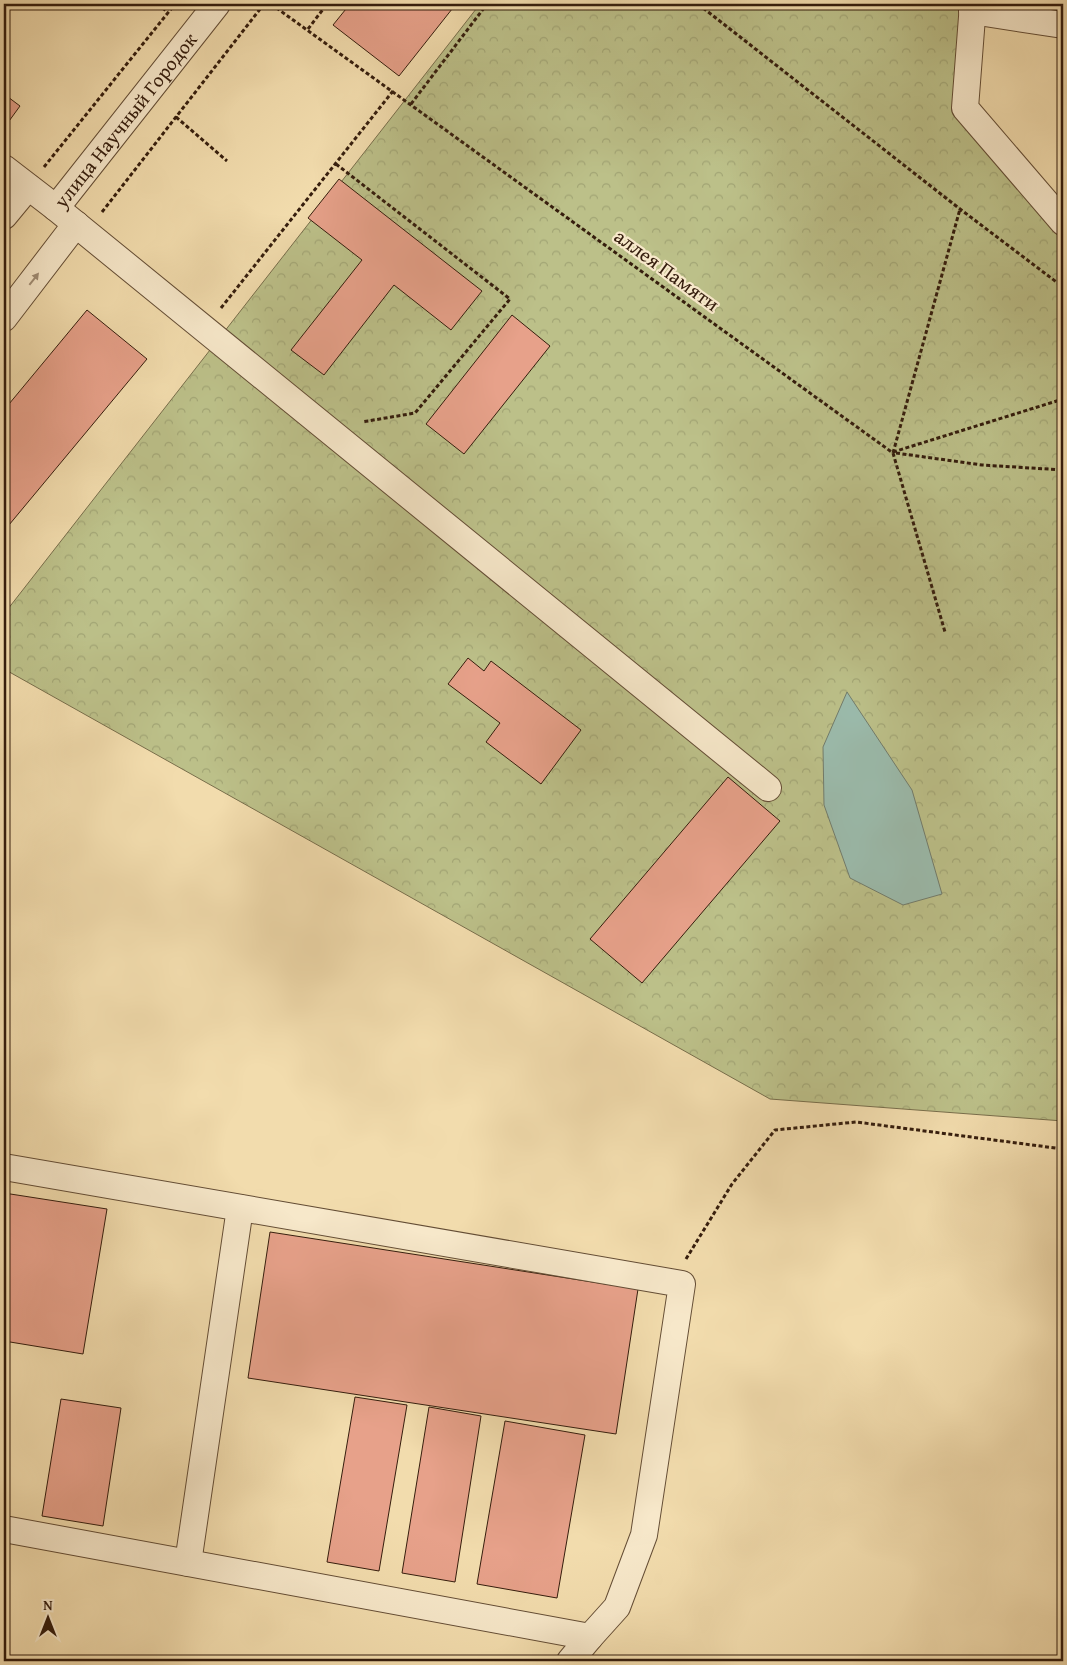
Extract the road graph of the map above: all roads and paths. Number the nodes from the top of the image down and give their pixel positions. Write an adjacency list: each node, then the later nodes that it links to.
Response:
1 (157, 4): 10 (path)
2 (175, 4): 10 (path)
3 (217, 4): 20 (street, улица Научный Городок)
4 (264, 4): 15 (path)
5 (271, 4): 12 (path, аллея Памяти)
6 (327, 4): 12 (path)
7 (487, 4): 14 (path)
8 (698, 4): 21 (path)
9 (973, 7): 11 (street); 23 (street)
10 (168, 12): 19 (path)
11 (1063, 25)
12 (308, 29): 13 (path, аллея Памяти)
13 (393, 91): 14 (path, аллея Памяти); 17 (path)
14 (411, 104): 30 (path, аллея Памяти)
15 (176, 117): 16 (path); 24 (path)
16 (227, 161)
17 (336, 164): 27 (path); 29 (path)
18 (4, 168): 19 (street, улица Научный Городок)
19 (28, 186): 20 (street, улица Научный Городок); 22 (street, улица Научный Городок)
20 (56, 208): 24 (street)
21 (960, 209): 25 (path); 30 (path)
22 (4, 216)
23 (1063, 222)
24 (81, 228): 26 (street, улица Научный Городок, one-way to 24); 27 (street)
25 (1063, 287)
26 (4, 318)
27 (204, 328): 29 (street)
28 (1063, 399): 30 (path)
29 (326, 428): 33 (street)
30 (893, 452): 31 (path); 32 (path)
31 (1063, 470)
32 (945, 632)
33 (768, 788)
34 (1063, 1149): 37 (path)
35 (4, 1167): 36 (street)
36 (240, 1208): 37 (street); 39 (street)
37 (682, 1284): 40 (street)
38 (4, 1529): 39 (street)
39 (188, 1563): 40 (street)
40 (590, 1638): 41 (street)
41 (570, 1661)

